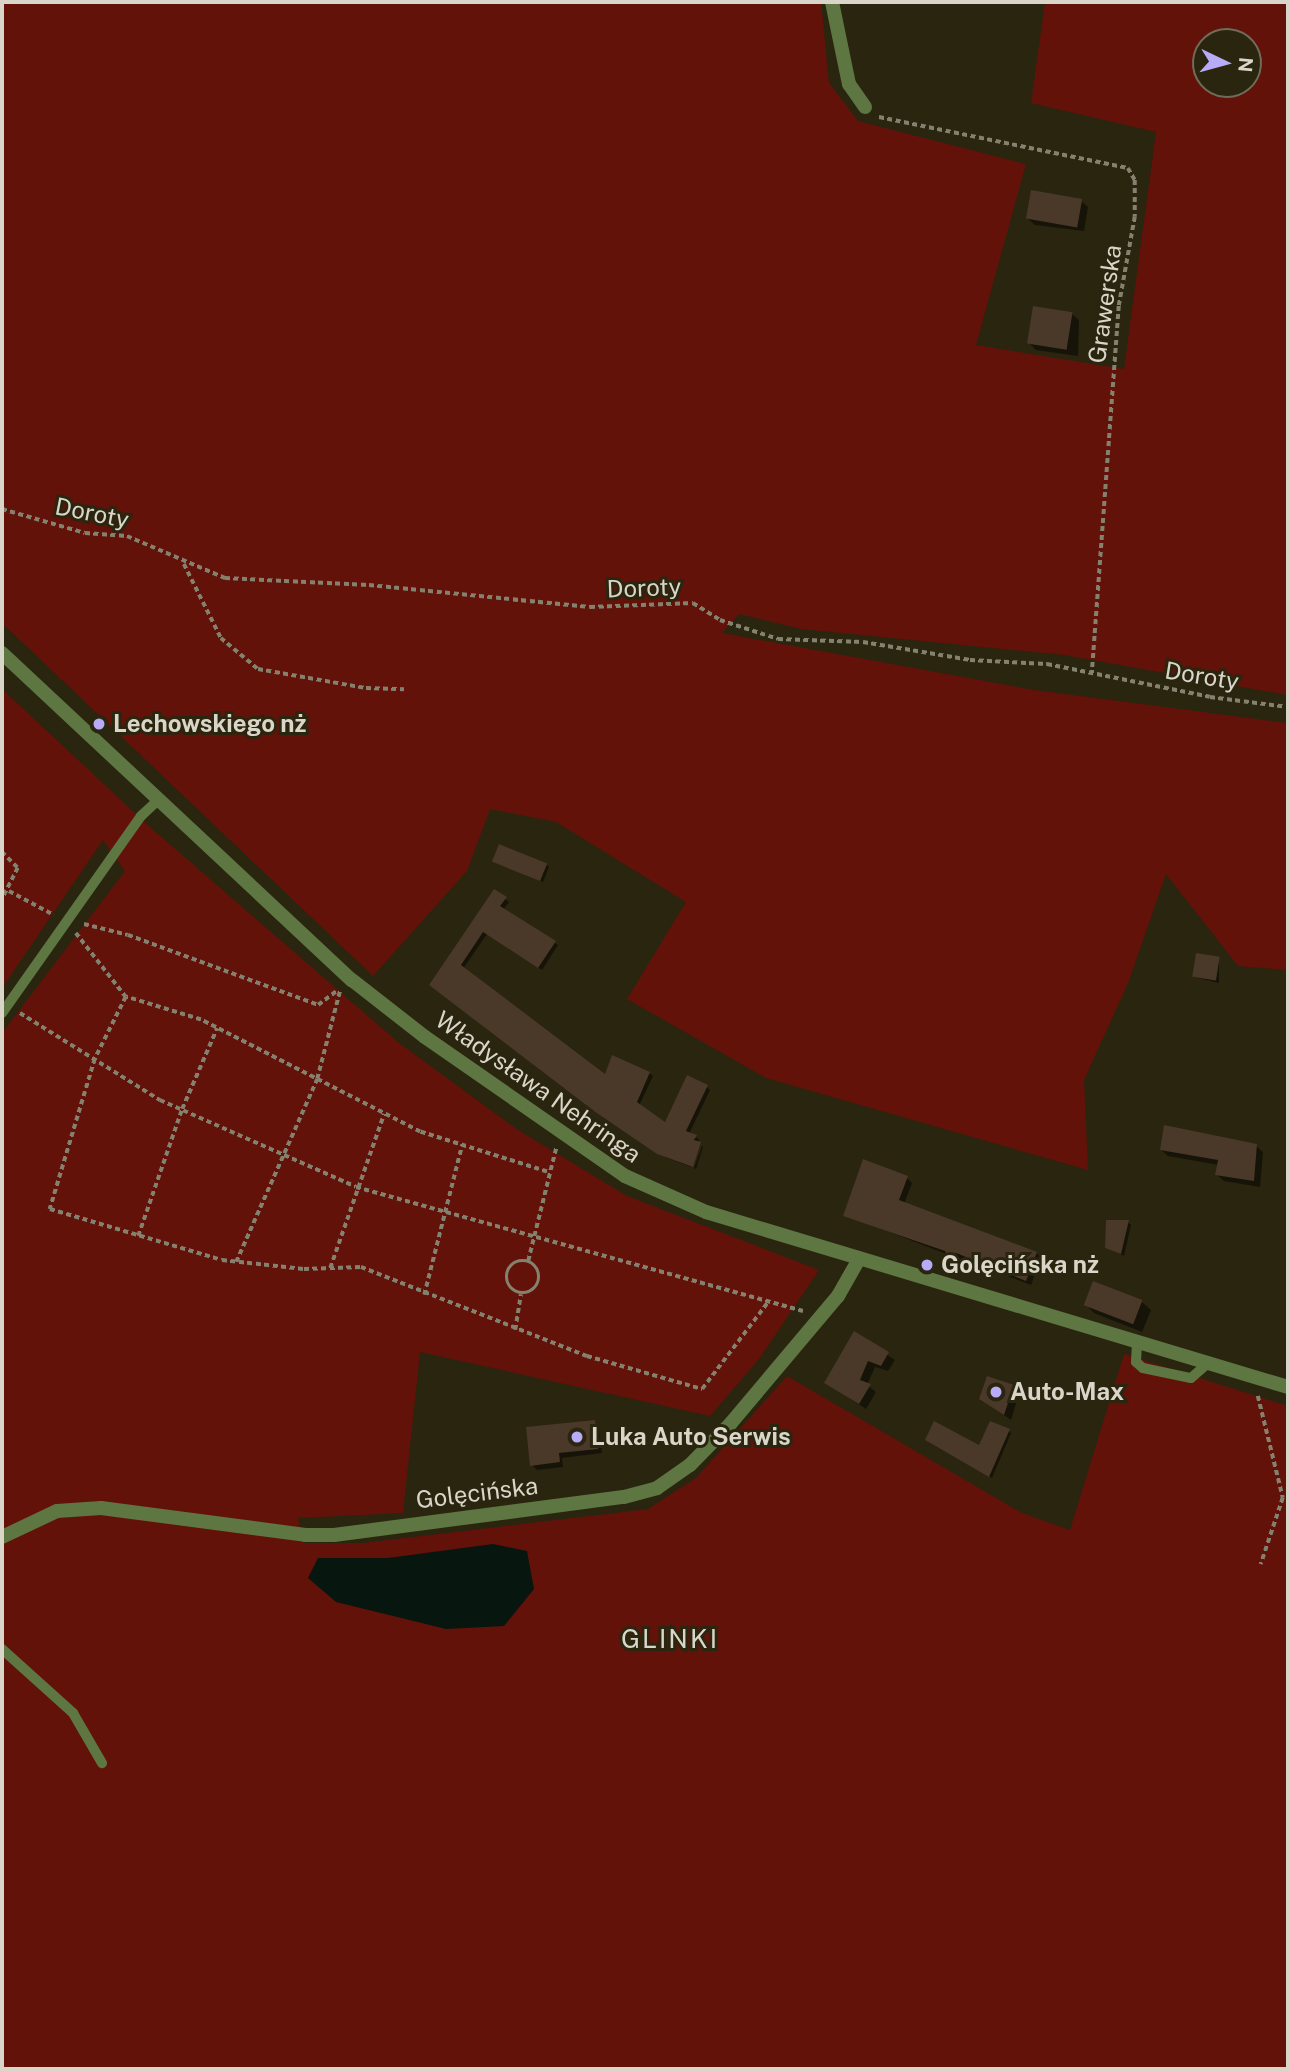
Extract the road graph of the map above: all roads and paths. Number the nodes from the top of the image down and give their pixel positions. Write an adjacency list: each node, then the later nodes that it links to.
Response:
1 (832, 2): 2 (street)
2 (865, 107): 6 (path, Grawerska)
3 (2, 509): 4 (path, Doroty)
4 (183, 562): 6 (path, Doroty); 7 (path)
5 (2, 653): 9 (street, Władysława Nehringa)
6 (1092, 673): 8 (path, Doroty)
7 (404, 690)
8 (1288, 707)
9 (158, 800): 14 (lane); 15 (street, Władysława Nehringa)
10 (2, 852): 11 (path)
11 (9, 891): 12 (path); 13 (path)
12 (2, 899)
13 (49, 913)
14 (66, 920): 15 (path); 16 (path); 17 (lane)
15 (346, 984): 20 (path); 31 (street, Władysława Nehringa)
16 (126, 997): 18 (path); 19 (path)
17 (6, 1009): 19 (path)
18 (217, 1028): 20 (path); 21 (path)
19 (95, 1059): 21 (path); 29 (path)
20 (317, 1079): 22 (path); 25 (path)
21 (182, 1109): 25 (path); 29 (path)
22 (384, 1114): 23 (path); 27 (path)
23 (463, 1145): 26 (path); 28 (path)
24 (556, 1148): 26 (path)
25 (282, 1154): 27 (path); 33 (path)
26 (547, 1172): 30 (path)
27 (356, 1187): 28 (path); 34 (path)
28 (446, 1213): 30 (path); 36 (path)
29 (138, 1236): 33 (path)
30 (533, 1238): 32 (path); 37 (path)
31 (859, 1259): 38 (street, Golęcińska); 40 (street, Władysława Nehringa)
32 (527, 1261): 35 (path); 35 (path)
33 (236, 1262): 34 (path)
34 (330, 1268): 36 (path)
35 (521, 1293): 39 (path)
36 (424, 1295): 39 (path)
37 (768, 1302): 38 (path); 39 (path)
38 (819, 1316): 44 (street, Golęcińska)
39 (515, 1330)
40 (1137, 1343): 41 (street, Władysława Nehringa); 41 (lane)
41 (1207, 1364): 42 (street, Władysława Nehringa)
42 (1265, 1381): 43 (street, Władysława Nehringa); 45 (path)
43 (1288, 1388)
44 (2, 1537)
45 (1261, 1564)
46 (2, 1649): 47 (lane)
47 (102, 1763)

